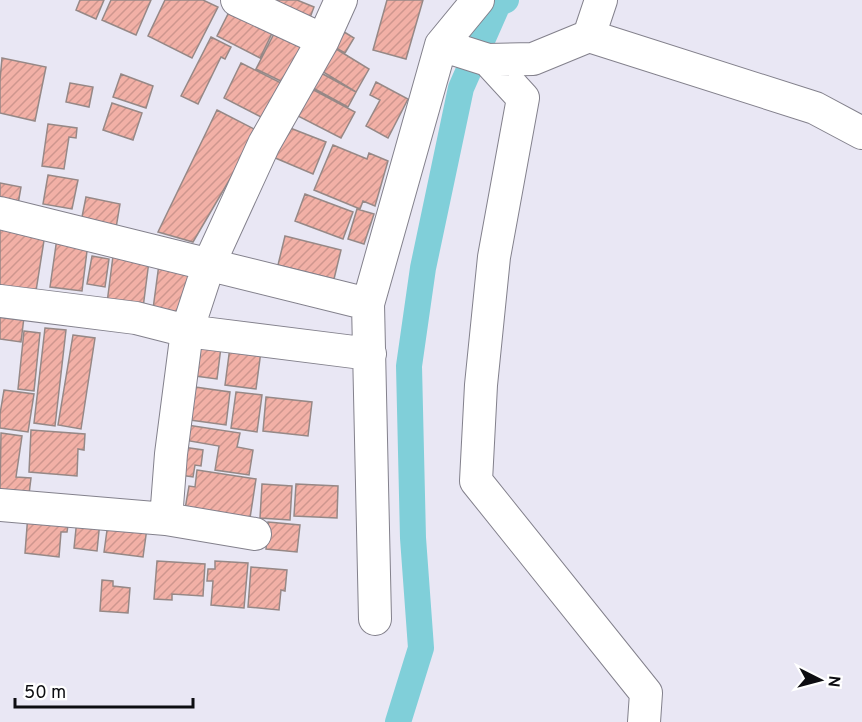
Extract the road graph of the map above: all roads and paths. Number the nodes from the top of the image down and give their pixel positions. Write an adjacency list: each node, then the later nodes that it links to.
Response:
1 (237, 0): 6 (street)
2 (341, 0): 6 (street)
3 (478, 0): 7 (street)
4 (601, 0): 5 (street)
5 (589, 36): 8 (street); 9 (street)
6 (323, 40): 11 (street)
7 (441, 45): 8 (street); 13 (street)
8 (488, 60): 20 (street)
9 (862, 133)
10 (0, 213): 11 (street)
11 (209, 264): 13 (street); 14 (street)
12 (0, 301): 14 (street)
13 (368, 304): 15 (street)
14 (187, 331): 15 (street); 17 (street)
15 (370, 354): 19 (street)
16 (0, 505): 17 (street)
17 (165, 519): 18 (street)
18 (255, 534)
19 (375, 619)
20 (644, 722)

